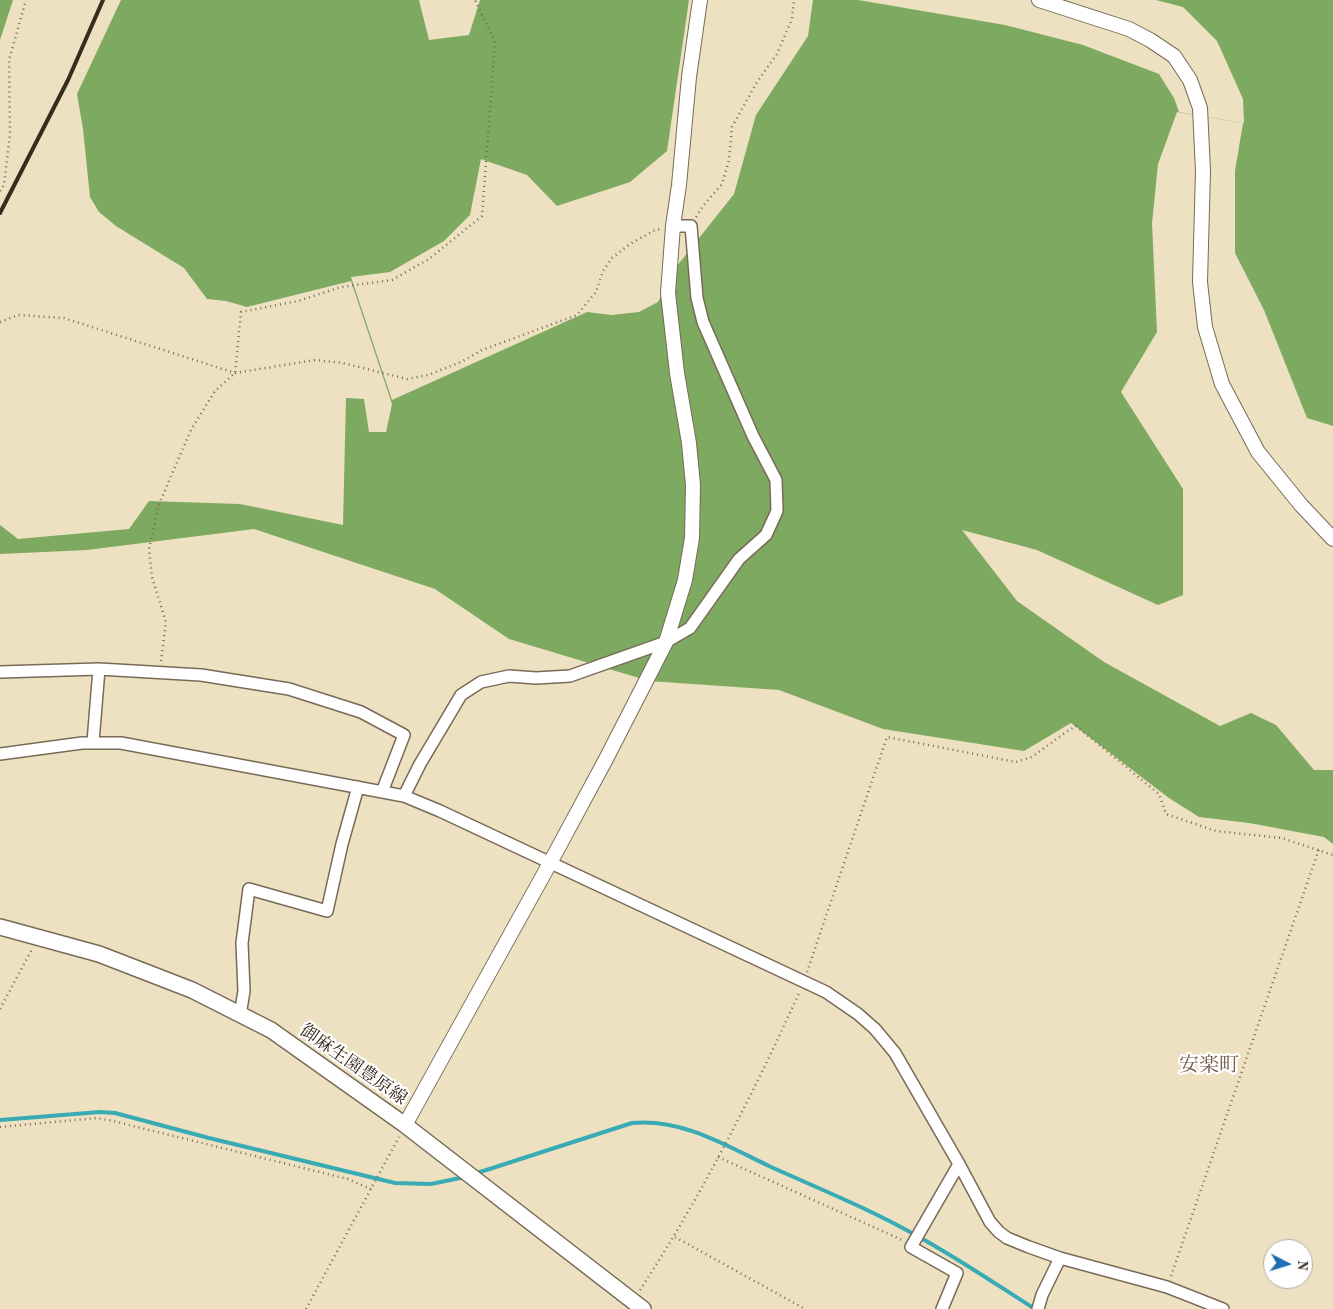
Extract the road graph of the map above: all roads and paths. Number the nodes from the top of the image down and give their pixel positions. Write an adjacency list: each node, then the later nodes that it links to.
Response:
1 (26, 0): 6 (path)
2 (475, 0): 10 (path)
3 (700, 0): 7 (street)
4 (794, 0): 8 (path)
5 (1039, 0): 11 (street)
6 (0, 191)
7 (672, 226): 8 (street); 10 (path); 12 (street)
8 (691, 226): 12 (street)
9 (0, 322): 10 (path)
10 (235, 372): 15 (path)
11 (1333, 540)
12 (666, 642): 20 (street); 23 (street)
13 (99, 670): 14 (street); 15 (street); 16 (street)
14 (0, 672)
15 (160, 672): 19 (street)
16 (94, 742): 17 (street); 18 (street)
17 (0, 754)
18 (358, 787): 19 (street); 28 (street)
19 (382, 792): 20 (street)
20 (404, 796): 23 (street)
21 (1319, 849): 22 (path); 26 (path); 37 (path)
22 (1333, 855)
23 (550, 863): 26 (street); 29 (street)
24 (0, 927): 25 (main road, 御麻生園豊原線)
25 (36, 936): 27 (path); 28 (main road, 御麻生園豊原線)
26 (804, 982): 31 (path); 32 (street)
27 (0, 1009)
28 (240, 1014): 29 (main road, 御麻生園豊原線)
29 (405, 1125): 33 (path); 38 (main road, 御麻生園豊原線)
30 (0, 1127): 33 (path)
31 (718, 1157): 34 (path); 35 (path)
32 (959, 1164): 35 (street); 36 (street)
33 (371, 1188): 40 (path)
34 (674, 1237): 38 (path); 41 (path)
35 (916, 1239): 42 (street)
36 (1060, 1258): 37 (street); 39 (street)
37 (1167, 1287): 43 (street)
38 (638, 1305)
39 (1039, 1306)
40 (306, 1309)
41 (805, 1309)
42 (942, 1309)
43 (1223, 1309)

